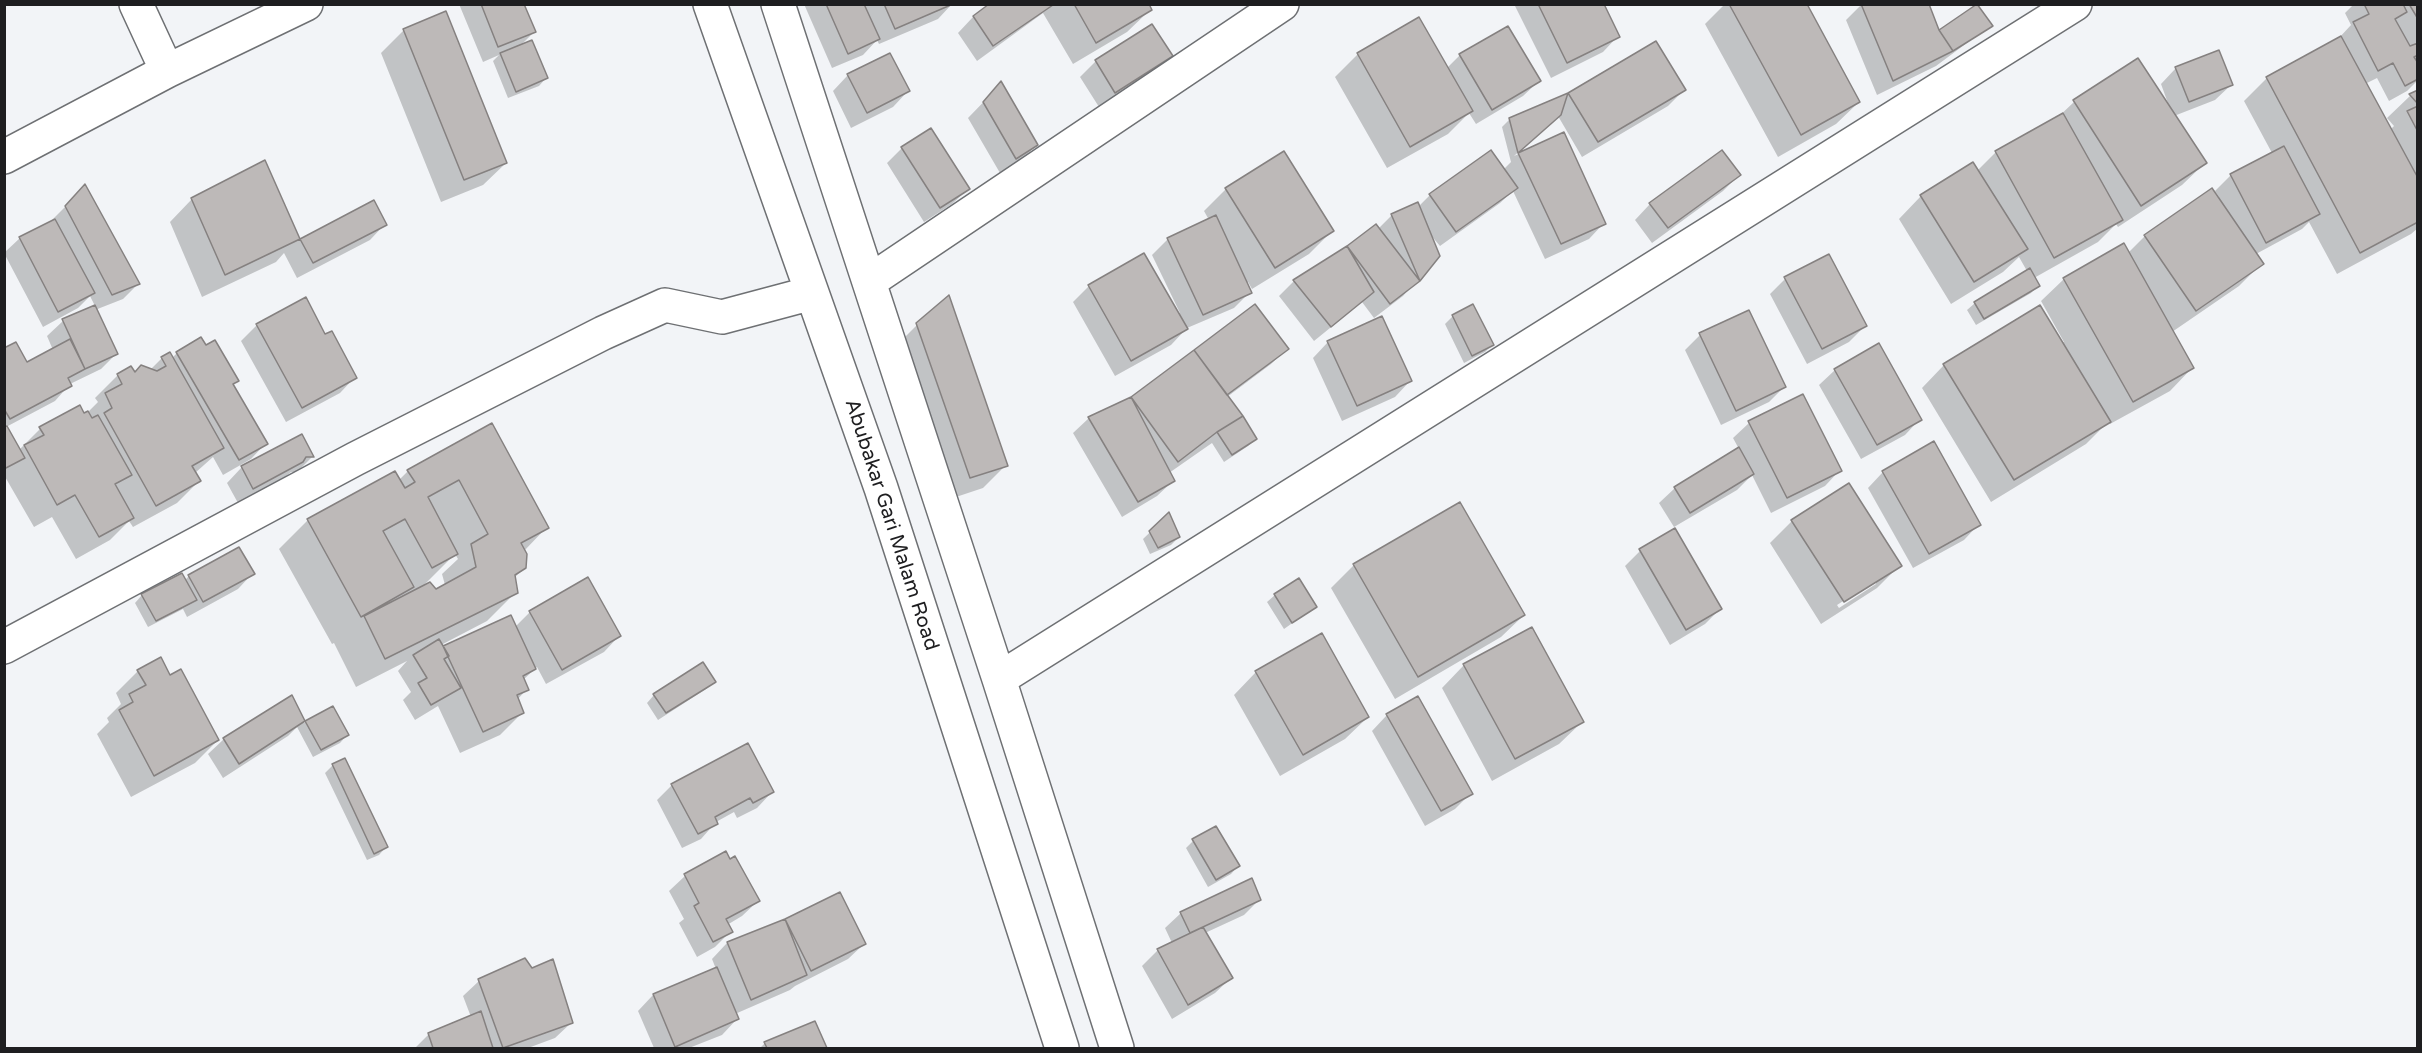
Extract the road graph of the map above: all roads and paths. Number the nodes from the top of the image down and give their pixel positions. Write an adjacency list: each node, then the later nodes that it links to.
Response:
1 (136, 4): 7 (street)
2 (306, 4): 7 (street)
3 (710, 4): 10 (street, Abubakar Gari Malam Road)
4 (777, 4): 9 (street)
5 (1282, 4): 9 (street)
6 (2074, 4): 12 (street)
7 (167, 71): 8 (street)
8 (4, 157)
9 (870, 281): 12 (street)
10 (812, 293): 11 (street); 13 (street, Abubakar Gari Malam Road)
11 (4, 647)
12 (999, 679): 14 (street)
13 (1062, 1048)
14 (1117, 1048)

